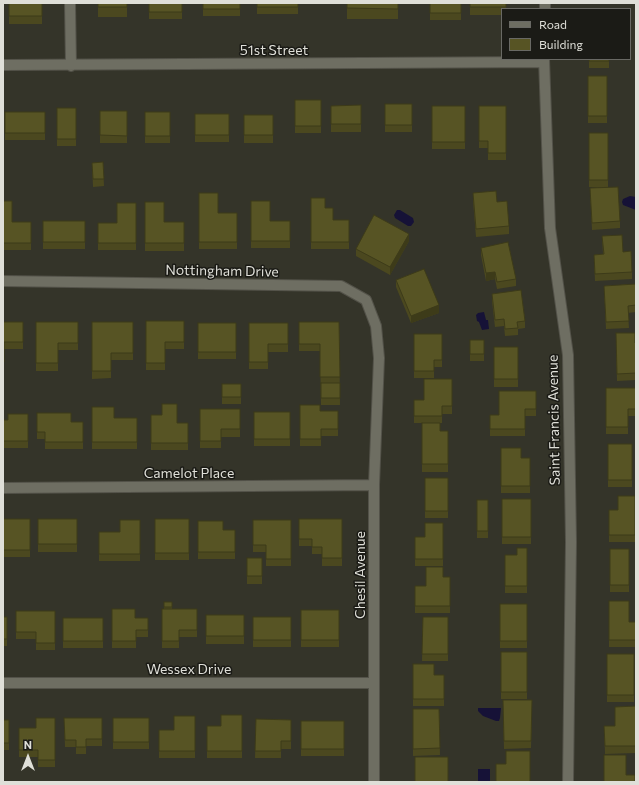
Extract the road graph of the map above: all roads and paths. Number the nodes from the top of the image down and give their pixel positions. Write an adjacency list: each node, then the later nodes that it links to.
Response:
1 (70, 3): 4 (street)
2 (544, 61): 4 (street, 51st Street); 12 (street, Saint Francis Avenue)
3 (3, 66): 4 (street, 51st Street)
4 (71, 66)
5 (3, 281): 6 (street, Nottingham Drive)
6 (379, 369): 7 (street, Chesil Avenue)
7 (374, 485): 8 (street, Camelot Place); 10 (street, Chesil Avenue)
8 (3, 488)
9 (3, 683): 10 (street, Wessex Drive)
10 (374, 684): 11 (street, Chesil Avenue)
11 (374, 782)
12 (568, 782)

